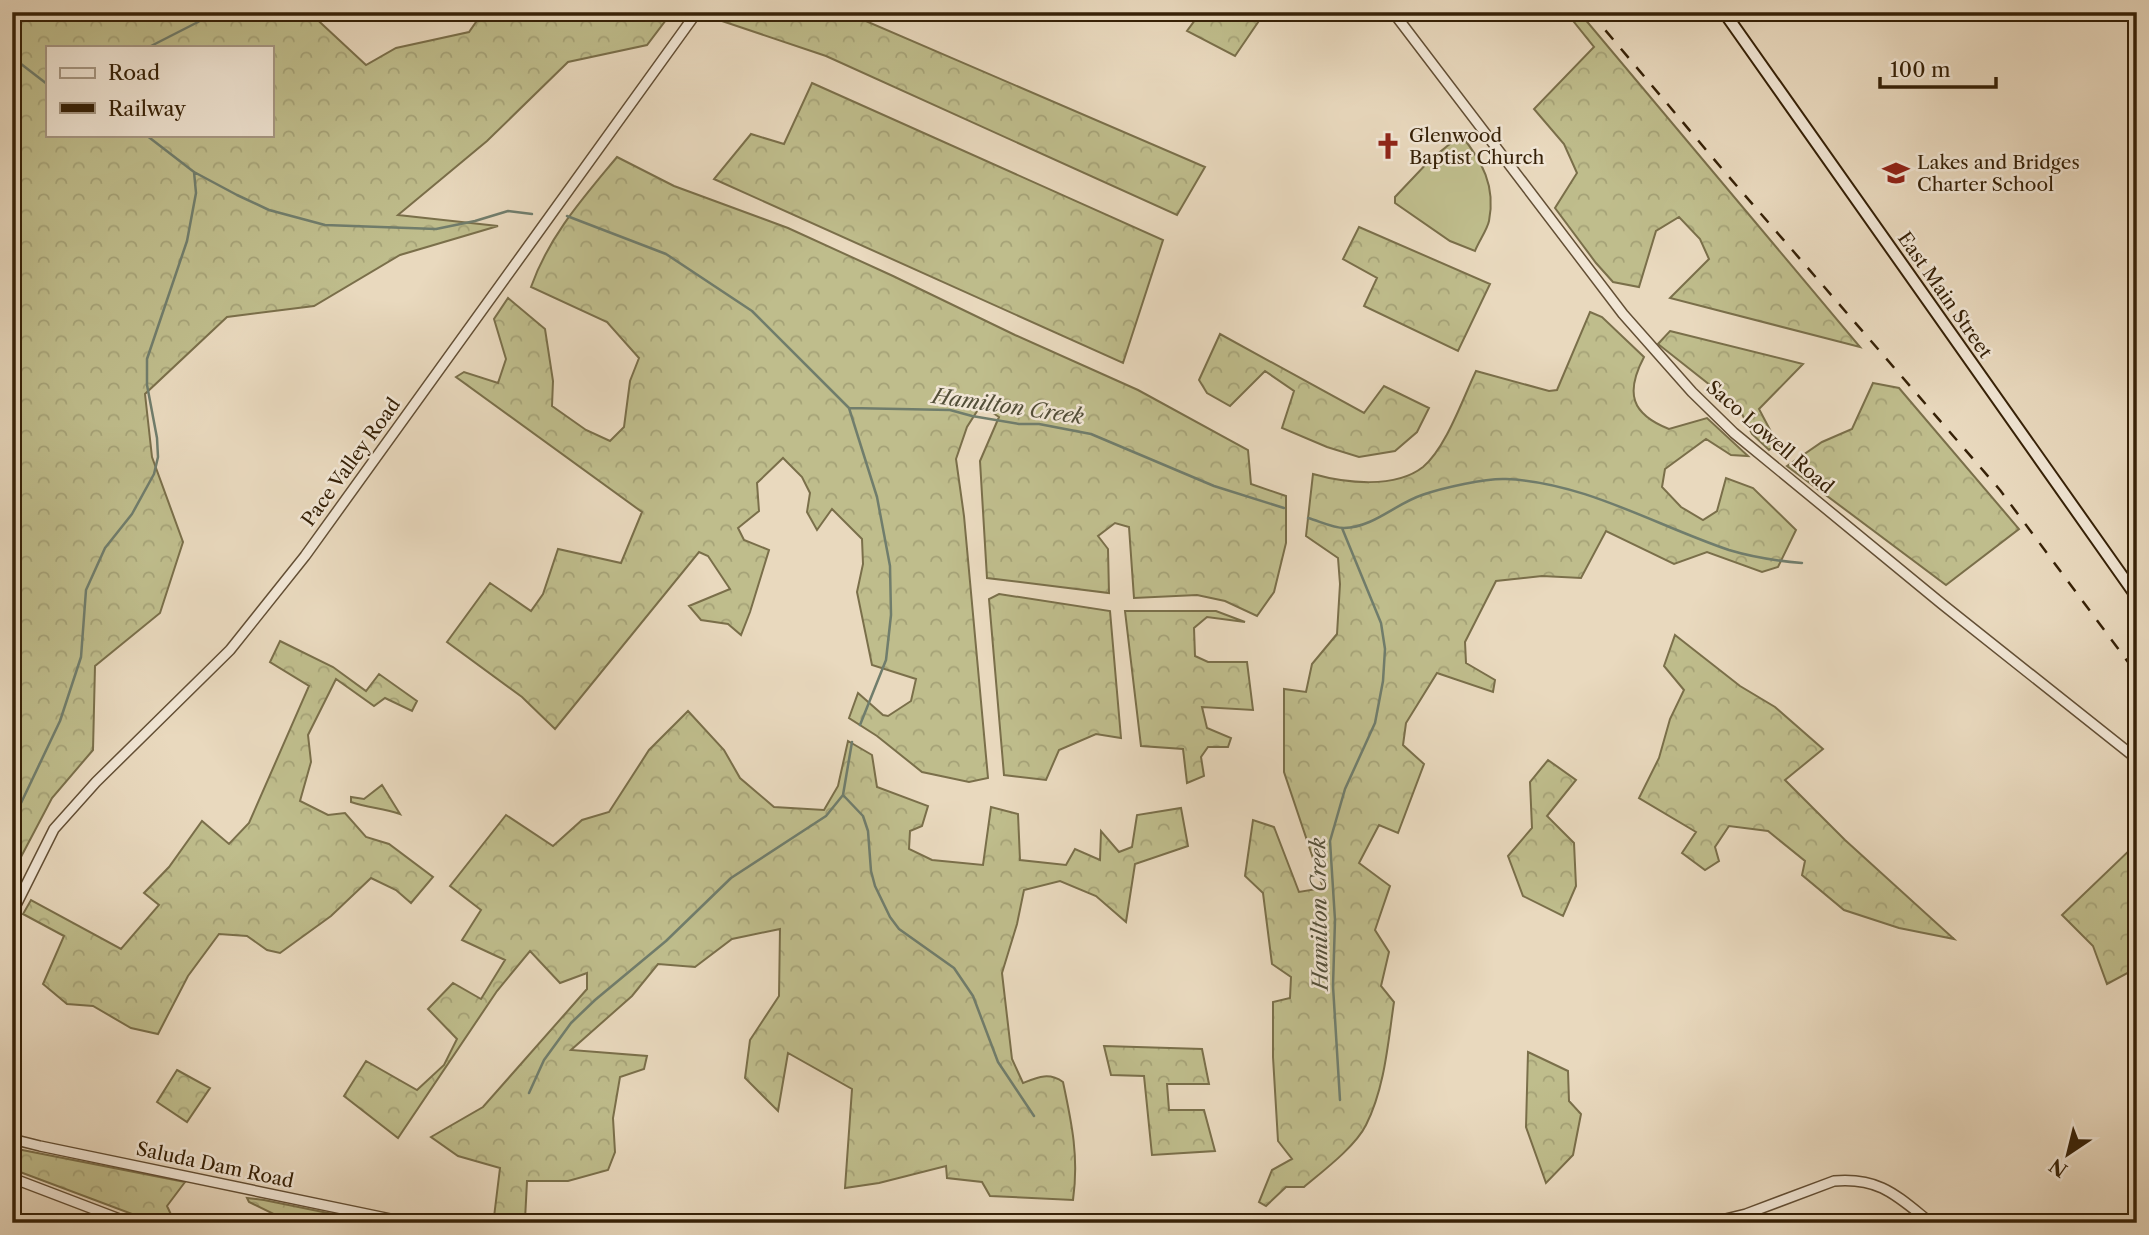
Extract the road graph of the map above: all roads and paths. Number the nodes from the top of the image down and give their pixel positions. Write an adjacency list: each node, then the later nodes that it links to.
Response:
1 (697, 12): 6 (street, Pace Valley Road)
2 (1392, 12): 5 (street, Saco Lowell Road)
3 (1724, 12): 4 (main road, East Main Street)
4 (2137, 597)
5 (2137, 759)
6 (12, 912)
7 (12, 1139): 10 (street, Saluda Dam Road)
8 (12, 1178): 9 (street)
9 (130, 1223)
10 (410, 1223)
11 (1709, 1223): 12 (street)
12 (1931, 1223)

